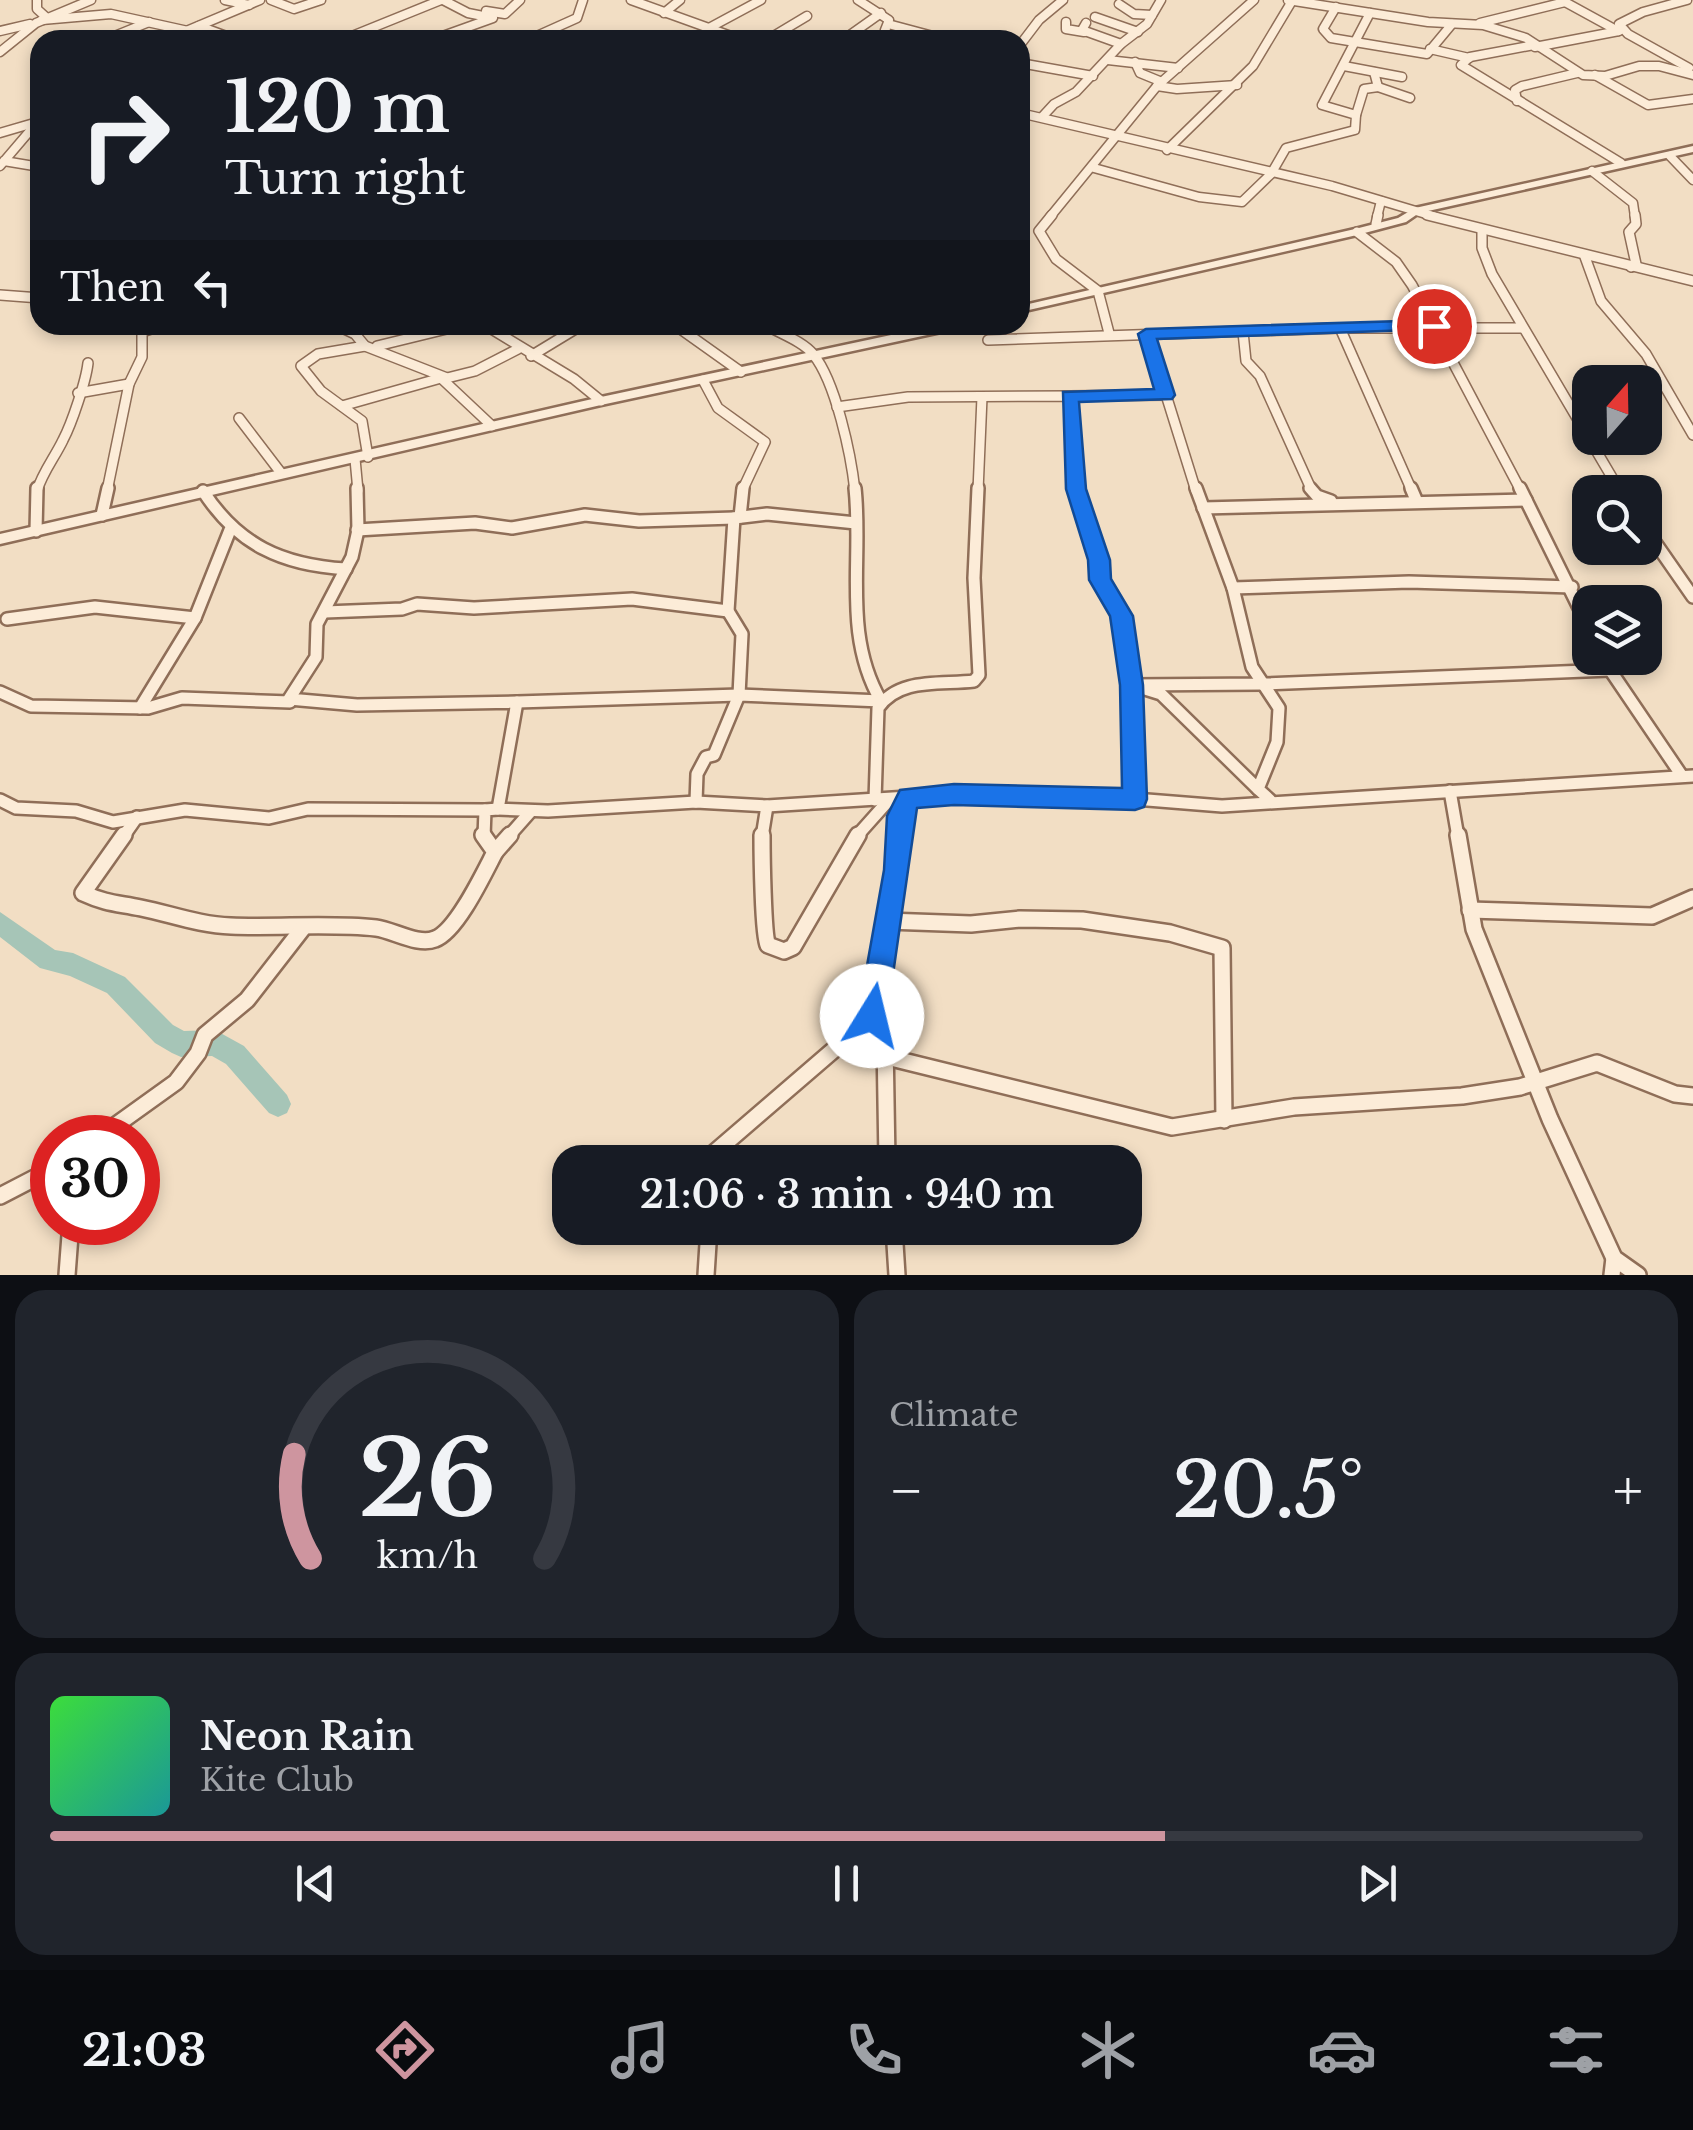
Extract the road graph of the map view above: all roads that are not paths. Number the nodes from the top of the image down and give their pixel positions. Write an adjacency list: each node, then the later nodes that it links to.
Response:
1 (37, 0): 31 (street)
2 (92, 0): 31 (street)
3 (225, 0): 21 (street)
4 (260, 0): 21 (street)
5 (271, 0): 6 (street)
6 (320, 0)
7 (442, 0): 24 (street); 43 (street)
8 (520, 0): 24 (street)
9 (583, 0): 45 (street)
10 (631, 0): 25 (street)
11 (680, 0): 25 (street)
12 (762, 0): 38 (street)
13 (858, 0): 26 (street)
14 (1063, 0): 53 (street)
15 (1161, 0): 28 (street)
16 (1254, 0): 65 (street)
17 (1290, 0): 19 (street); 73 (street)
18 (1687, 0): 52 (street)
19 (1309, 1): 22 (street)
20 (1119, 4): 23 (street)
21 (248, 5): 37 (street)
22 (1336, 8): 27 (street); 56 (street)
23 (1130, 12): 28 (street); 54 (street)
24 (468, 13): 44 (street)
25 (664, 13): 38 (street)
26 (880, 13): 34 (street); 48 (street)
27 (1370, 13): 35 (street); 56 (street)
28 (1152, 15): 54 (street)
29 (806, 16): 47 (street)
30 (1095, 17): 54 (street)
31 (41, 20): 32 (street); 51 (street); 59 (street)
32 (150, 22): 39 (street); 40 (street)
33 (1066, 22): 55 (street)
34 (888, 24): 49 (street); 50 (street)
35 (1452, 24): 36 (street); 58 (street)
36 (1476, 24): 52 (street); 57 (street)
37 (199, 26): 41 (street); 42 (street)
38 (710, 28): 46 (street)
39 (130, 30)
40 (184, 30)
41 (190, 30)
42 (210, 30)
43 (367, 30)
44 (460, 30)
45 (550, 30)
46 (715, 30)
47 (783, 30)
48 (857, 30)
49 (885, 30)
50 (910, 30)
51 (0, 31)
52 (1621, 31): 57 (street); 68 (street)
53 (1030, 32)
54 (1138, 32): 55 (street)
55 (1122, 44): 61 (street)
56 (1356, 44): 58 (street); 64 (street)
57 (1534, 46): 60 (street); 67 (street)
58 (1430, 49): 60 (street)
59 (0, 52)
60 (1470, 58): 77 (street)
61 (1108, 60): 62 (street); 70 (street)
62 (1135, 62): 65 (street); 72 (street)
63 (1030, 64): 70 (street)
64 (1344, 66): 66 (street); 79 (street)
65 (1178, 68): 72 (street)
66 (1374, 72): 71 (street); 74 (street)
67 (1578, 72): 69 (street); 77 (street)
68 (1693, 72): 69 (street)
69 (1595, 75): 76 (street)
70 (1093, 76): 80 (street)
71 (1402, 77)
72 (1159, 84): 73 (street); 84 (street)
73 (1236, 85): 86 (street)
74 (1378, 87): 75 (street); 79 (street)
75 (1410, 98)
76 (1693, 99)
77 (1517, 101): 88 (street)
78 (1030, 115): 80 (street)
79 (1356, 115): 93 (street)
80 (1042, 117): 84 (street)
81 (30, 124): 83 (street)
82 (30, 131): 89 (street)
83 (0, 133)
84 (1115, 137): 86 (street); 91 (street)
85 (1693, 149): 87 (street)
86 (1166, 150): 93 (street)
87 (1670, 156): 88 (street); 94 (street)
88 (1621, 162): 92 (street)
89 (2, 164): 90 (street)
90 (30, 165)
91 (1094, 168): 93 (street); 103 (street)
92 (1592, 171): 96 (street); 101 (street)
93 (1271, 174): 95 (street)
94 (1692, 179)
95 (1381, 201): 96 (street); 97 (street)
96 (1415, 211): 97 (street); 98 (street)
97 (1376, 224): 99 (street)
98 (1482, 231): 100 (street); 109 (street)
99 (1357, 232): 103 (street); 107 (street)
100 (1584, 257): 101 (street); 140 (street)
101 (1630, 267): 102 (street)
102 (1690, 283)
103 (1098, 292): 106 (street); 111 (street)
104 (0, 295): 105 (street)
105 (30, 297)
106 (1030, 307)
107 (1434, 326): 108 (street); 109 (street); 145 (street)
108 (1340, 328): 110 (street); 146 (street)
109 (1522, 328): 143 (street)
110 (1243, 332): 112 (street); 147 (street)
111 (1109, 334): 112 (street); 121 (street)
112 (1146, 334): 132 (street)
113 (140, 335): 130 (street)
114 (356, 335): 122 (street)
115 (419, 335): 122 (street)
116 (499, 335): 123 (street)
117 (566, 335): 125 (street)
118 (690, 335): 127 (street)
119 (783, 335): 124 (street)
120 (906, 335): 124 (street)
121 (988, 340)
122 (371, 346): 128 (street); 136 (street)
123 (518, 349): 125 (street); 128 (street)
124 (814, 354): 127 (street); 137 (street)
125 (531, 356): 135 (street)
126 (88, 363): 131 (street)
127 (740, 372): 129 (street)
128 (441, 378): 136 (street); 139 (street)
129 (703, 380): 135 (street); 150 (street)
130 (129, 384): 131 (street); 149 (street)
131 (78, 393): 154 (street)
132 (1166, 395): 133 (street); 148 (street)
133 (1069, 396): 134 (street); 168 (street)
134 (982, 397): 137 (street); 171 (street)
135 (601, 401): 139 (street)
136 (342, 406): 141 (street)
137 (837, 407): 151 (street)
138 (239, 418): 142 (street)
139 (492, 426): 141 (street)
140 (1693, 435)
141 (362, 458): 142 (street); 153 (street)
142 (281, 473): 144 (street)
143 (1611, 475)
144 (203, 490): 149 (street); 152 (street)
145 (1526, 500): 146 (street); 158 (street)
146 (1416, 502): 147 (street)
147 (1340, 503): 148 (street)
148 (1203, 508): 159 (street)
149 (102, 515): 154 (street)
150 (737, 518): 151 (street); 153 (street); 161 (street)
151 (856, 523): 171 (street)
152 (230, 530): 157 (street); 163 (street)
153 (357, 530): 157 (street)
154 (36, 532): 155 (street)
155 (0, 539)
156 (1662, 552): 160 (street)
157 (346, 569): 162 (street)
158 (1572, 587): 159 (street)
159 (1233, 588): 167 (street)
160 (1693, 597)
161 (728, 611): 162 (street); 170 (street)
162 (325, 612): 172 (street)
163 (194, 618): 164 (street); 174 (street)
164 (6, 619)
165 (1572, 672): 167 (street)
166 (1614, 675): 175 (street)
167 (1263, 684): 168 (street); 176 (street)
168 (1132, 685): 176 (street); 179 (street)
169 (0, 692): 174 (street)
170 (739, 694): 171 (street); 173 (street); 183 (street)
171 (881, 701): 181 (street)
172 (290, 702): 173 (street); 174 (street)
173 (518, 702): 185 (street)
174 (140, 708)
175 (1687, 776): 177 (street)
176 (1258, 789): 182 (street)
177 (1450, 791): 182 (street); 190 (street)
178 (909, 798): 179 (street); 181 (street); 191 (street)
179 (1135, 799): 182 (street)
180 (0, 800): 187 (street)
181 (882, 800): 184 (street); 184 (street)
182 (1270, 800)
183 (696, 802): 184 (street); 186 (street)
184 (767, 806)
185 (492, 810): 186 (street); 187 (street); 188 (street)
186 (531, 811): 188 (street)
187 (137, 817): 192 (street)
188 (495, 852): 192 (street)
189 (1693, 898): 190 (street)
190 (1470, 910): 195 (street)
191 (887, 921): 193 (street); 198 (street)
192 (304, 928): 197 (street)
193 (872, 1016): 194 (street); 199 (street)
194 (887, 1057): 198 (street); 200 (street)
195 (1537, 1080): 196 (street); 198 (street); 206 (street)
196 (1693, 1096)
197 (131, 1115)
198 (1224, 1120)
199 (723, 1145)
200 (887, 1145)
201 (30, 1180): 202 (street)
202 (0, 1196)
203 (70, 1245): 207 (street)
204 (708, 1245): 208 (street)
205 (895, 1245): 209 (street)
206 (1613, 1266): 210 (street)
207 (68, 1275)
208 (706, 1275)
209 (897, 1275)
210 (1638, 1275)

